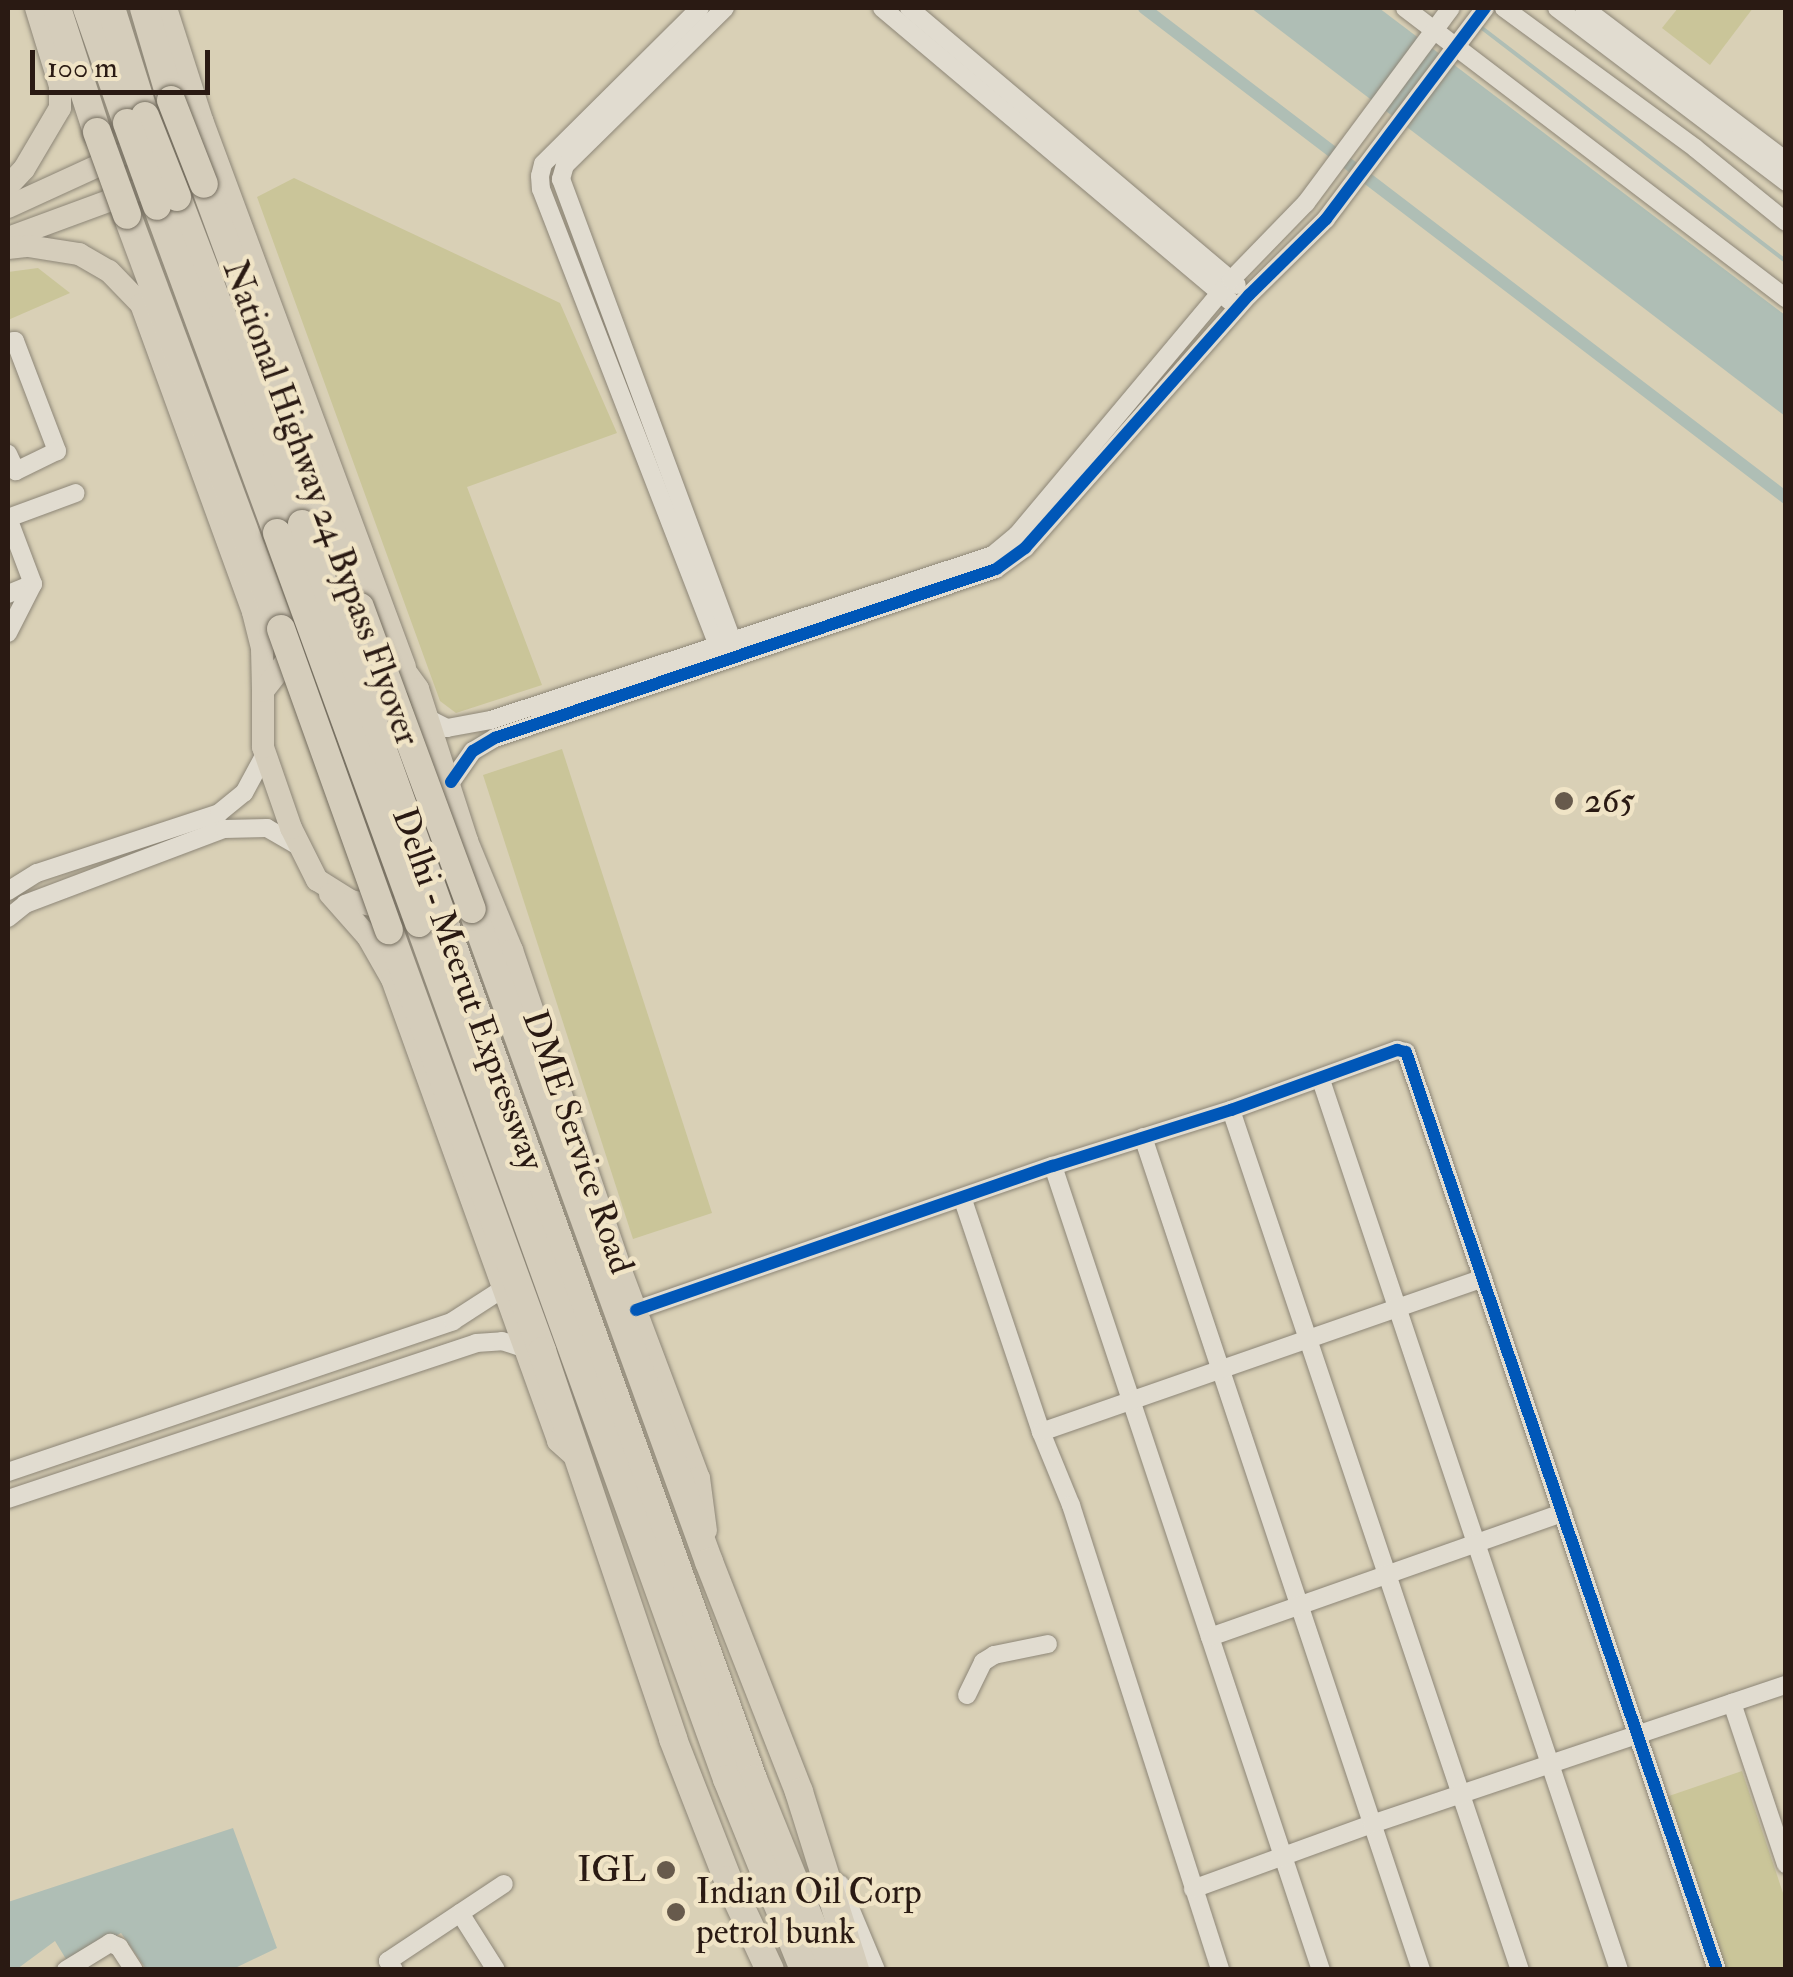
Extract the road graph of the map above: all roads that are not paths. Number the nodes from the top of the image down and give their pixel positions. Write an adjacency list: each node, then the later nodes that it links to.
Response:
1 (36, 8): 23 (main road)
2 (57, 8): 62 (highway, bridge)
3 (88, 8): 18 (highway, Delhi - Meerut Expressway)
4 (111, 8): 18 (highway, Delhi - Meerut Expressway)
5 (144, 8): 70 (highway, National Highway 24 Bypass Flyover, bridge)
6 (166, 8): 19 (main road)
7 (700, 8): 38 (street)
8 (725, 8): 38 (street)
9 (882, 8): 28 (street)
10 (910, 8): 28 (street)
11 (1405, 8): 16 (street)
12 (1504, 8): 25 (street)
13 (1557, 8): 22 (street)
14 (1584, 8): 21 (street)
15 (1483, 9): 17 (street)
16 (1439, 24): 17 (street); 28 (street)
17 (1457, 47): 29 (street); 30 (street)
18 (136, 120): 56 (highway, Delhi - Meerut Expressway, bridge)
19 (202, 120): 20 (main road); 24 (main road)
20 (218, 160): 26 (main road); 39 (main road)
21 (1786, 161)
22 (1786, 182)
23 (8, 186)
24 (8, 207)
25 (1786, 222)
26 (8, 238)
27 (8, 248): 40 (main road)
28 (1226, 286): 30 (street); 38 (street)
29 (1786, 298)
30 (1244, 301): 38 (street)
31 (8, 342): 32 (street)
32 (8, 458)
33 (76, 493): 34 (street)
34 (8, 518): 35 (street)
35 (33, 584): 36 (street); 37 (street)
36 (8, 594)
37 (8, 633)
38 (728, 651): 41 (street); 43 (street)
39 (408, 675): 40 (main road); 41 (main road)
40 (263, 691): 42 (main road)
41 (429, 719): 43 (main road)
42 (265, 754): 45 (main road); 46 (street)
43 (451, 782): 44 (main road)
44 (467, 840): 47 (main road); 60 (main road, DME Service Road)
45 (301, 848): 47 (main road); 49 (street)
46 (37, 873): 48 (street); 49 (street)
47 (317, 880): 58 (main road)
48 (8, 892)
49 (52, 894): 50 (street)
50 (8, 918)
51 (1321, 1080): 52 (street); 57 (street); 59 (street)
52 (1231, 1110): 53 (street); 61 (street)
53 (1142, 1137): 54 (street); 63 (street)
54 (1053, 1166): 55 (street); 64 (street)
55 (963, 1200): 60 (street); 65 (street)
56 (537, 1213): 97 (highway, Delhi - Meerut Expressway); 98 (highway, Delhi - Meerut Expressway)
57 (1483, 1278): 59 (street); 68 (street)
58 (504, 1288): 62 (main road); 66 (street)
59 (1398, 1308): 61 (street); 69 (street)
60 (636, 1310): 70 (main road, DME Service Road)
61 (1308, 1339): 63 (street); 71 (street)
62 (533, 1350): 67 (street); 73 (highway)
63 (1220, 1370): 64 (street); 72 (street)
64 (1131, 1400): 65 (street); 75 (street)
65 (1041, 1432): 89 (street)
66 (8, 1472)
67 (8, 1499)
68 (1563, 1513): 69 (street); 80 (street)
69 (1476, 1543): 71 (street); 81 (street)
70 (709, 1562): 74 (highway, National Highway 24 Bypass Flyover)
71 (1387, 1573): 72 (street); 83 (street)
72 (1298, 1603): 75 (street); 84 (street)
73 (636, 1622): 87 (highway); 97 (highway)
74 (740, 1636): 82 (highway); 98 (highway)
75 (1210, 1637): 85 (street)
76 (1048, 1644): 78 (street)
77 (1786, 1685): 79 (street)
78 (968, 1695)
79 (1732, 1703): 80 (street); 86 (street)
80 (1638, 1735): 81 (street); 106 (street)
81 (1550, 1764): 83 (street); 105 (street)
82 (799, 1792): 99 (highway); 100 (street)
83 (1461, 1794): 84 (street); 104 (street)
84 (1372, 1824): 85 (street); 103 (street)
85 (1283, 1856): 89 (street); 102 (street)
86 (1786, 1864)
87 (728, 1880): 95 (street); 96 (highway)
88 (504, 1884): 90 (street)
89 (1194, 1890): 101 (street)
90 (460, 1913): 93 (street); 94 (street)
91 (66, 1970): 92 (street)
92 (134, 1970)
93 (394, 1970)
94 (496, 1970)
95 (754, 1970)
96 (770, 1970)
97 (803, 1970)
98 (830, 1970)
99 (855, 1970)
100 (876, 1970)
101 (1220, 1970)
102 (1320, 1970)
103 (1421, 1970)
104 (1520, 1970)
105 (1620, 1970)
106 (1717, 1970)

